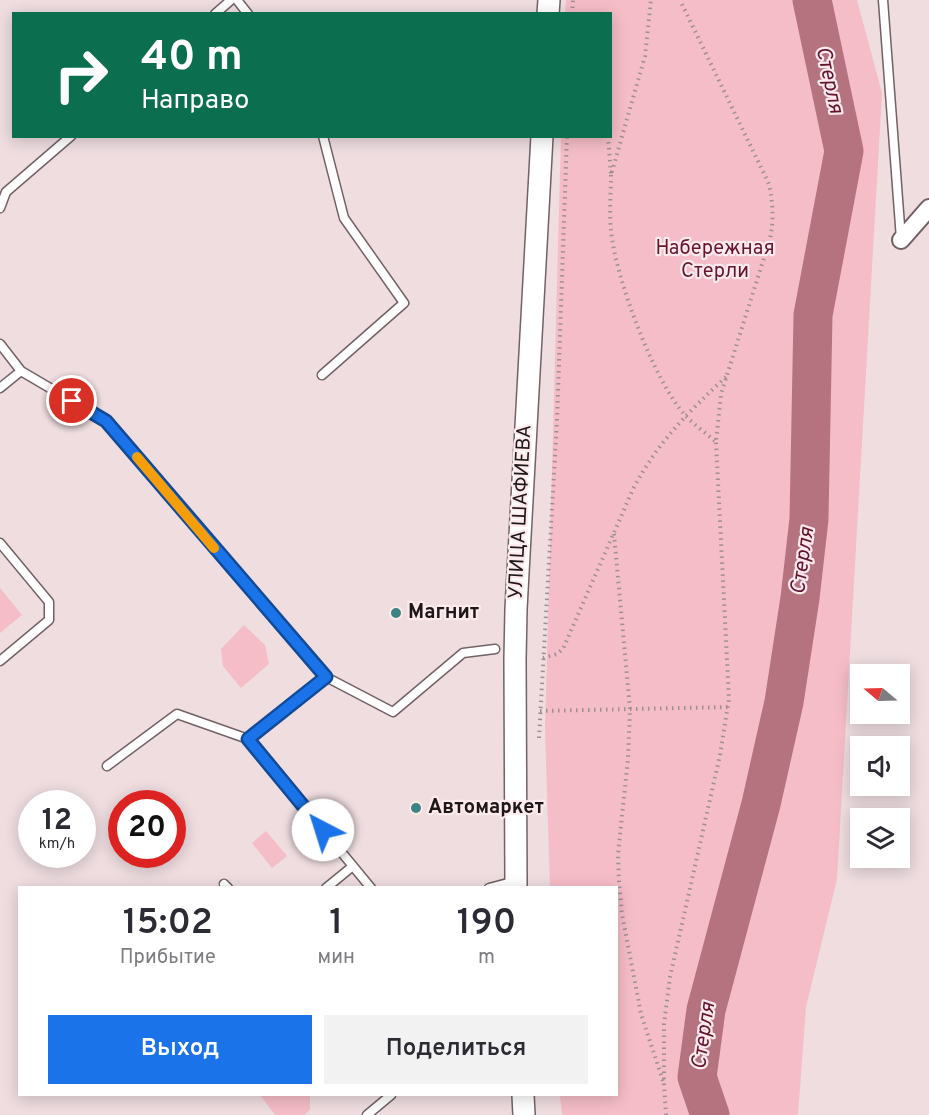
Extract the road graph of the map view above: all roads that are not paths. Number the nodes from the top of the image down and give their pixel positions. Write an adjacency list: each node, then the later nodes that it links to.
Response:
1 (231, 0): 4 (lane)
2 (237, 0): 5 (lane)
3 (883, 0): 11 (lane)
4 (217, 12)
5 (246, 12)
6 (69, 138): 9 (lane)
7 (324, 138): 14 (lane)
8 (542, 138): 23 (street, УЛИЦА ШАФИЕВА)
9 (0, 208)
10 (929, 208): 11 (street)
11 (901, 240)
12 (0, 344): 13 (lane)
13 (21, 371): 15 (lane); 19 (lane)
14 (322, 375)
15 (0, 388)
16 (0, 543): 18 (lane)
17 (495, 649): 19 (lane)
18 (0, 661)
19 (326, 677): 20 (lane)
20 (248, 739): 21 (lane); 22 (lane)
21 (106, 766)
22 (353, 866): 24 (lane); 25 (lane)
23 (516, 885)
24 (328, 886)
25 (368, 886)
26 (390, 1096): 28 (lane)
27 (523, 1096): 29 (street)
28 (367, 1115)
29 (524, 1115)

